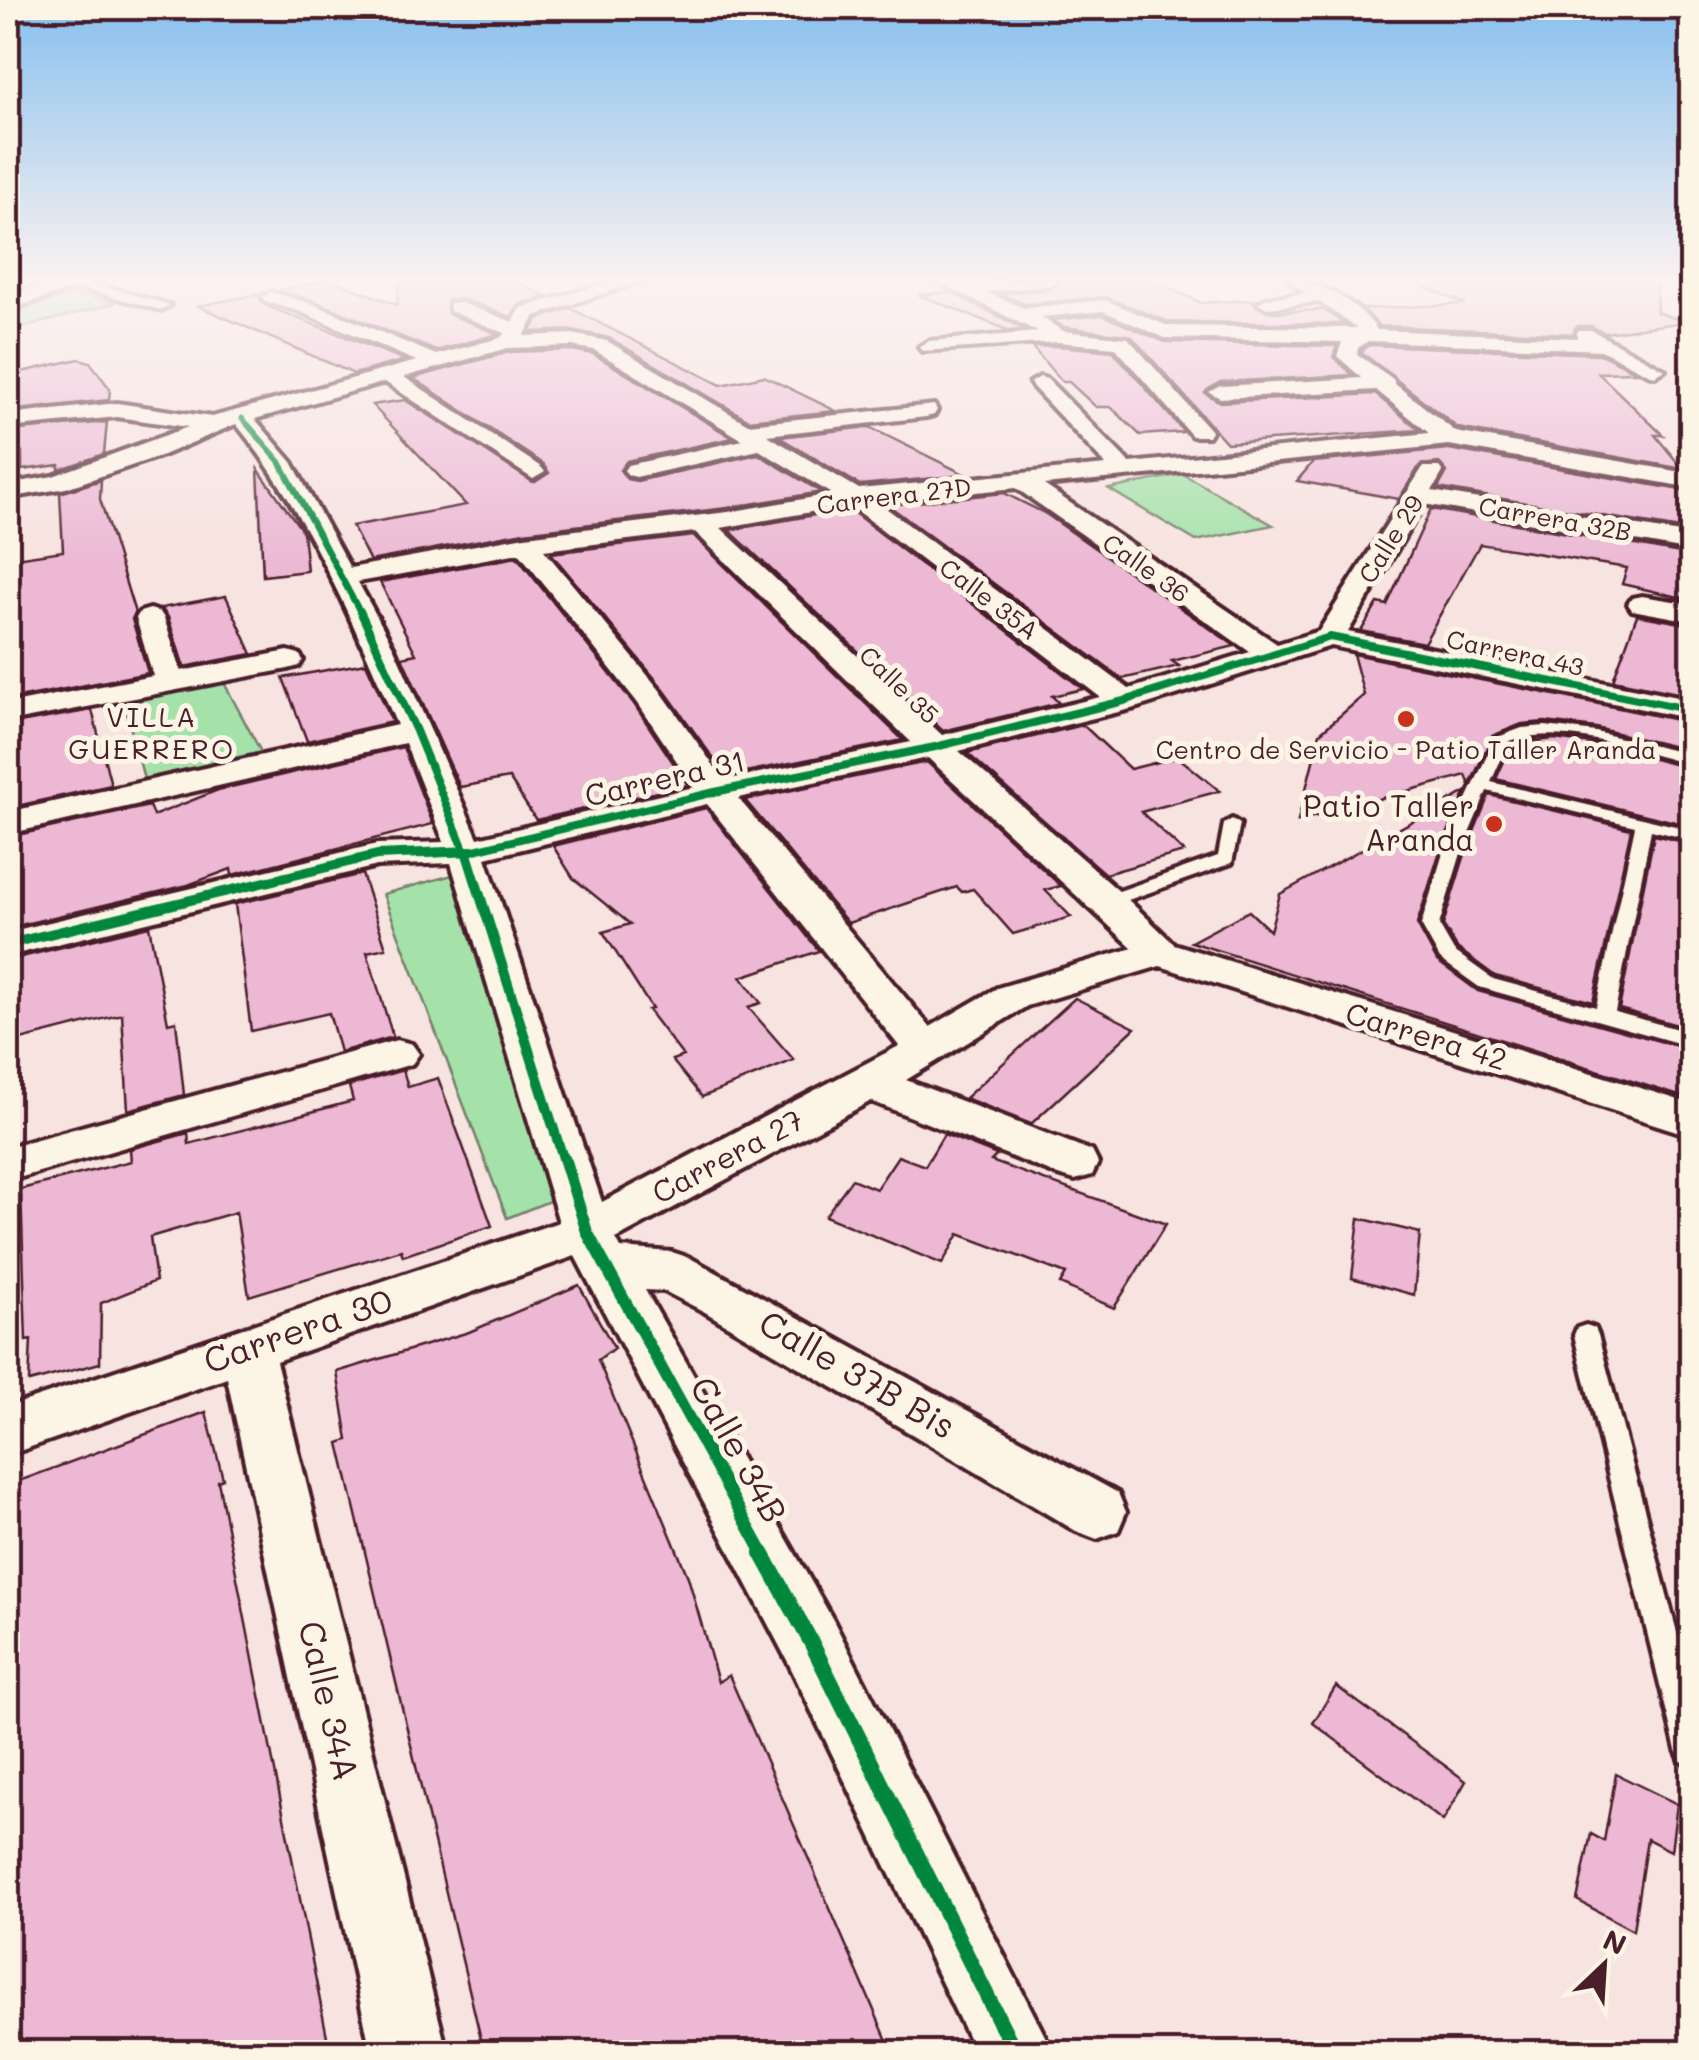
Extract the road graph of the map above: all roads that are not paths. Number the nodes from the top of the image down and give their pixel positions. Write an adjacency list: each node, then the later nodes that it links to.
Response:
1 (389, 376): 9 (street); 18 (street)
2 (653, 376): 13 (street, Calle 35A)
3 (1151, 376): 12 (street)
4 (1376, 376): 6 (street)
5 (1040, 383): 16 (street)
6 (1386, 383): 7 (street); 14 (street)
7 (1220, 392)
8 (926, 410): 13 (street)
9 (242, 418): 11 (street); 28 (street, Calle 34B)
10 (8, 421): 11 (street)
11 (213, 424): 22 (street)
12 (1200, 431)
13 (753, 436): 17 (street); 24 (street, Calle 35A)
14 (1449, 438): 16 (street, Carrera 27D); 20 (street, Carrera 27D); 23 (street, Calle 29)
15 (959, 464): 21 (street)
16 (1122, 468): 19 (street, Carrera 27D)
17 (636, 470)
18 (533, 472)
19 (1021, 481): 21 (street, Carrera 27D); 29 (street, Calle 36)
20 (1692, 481)
21 (988, 485): 24 (street, Carrera 27D)
22 (8, 491)
23 (1419, 496): 26 (street, Carrera 32B); 33 (street, Calle 29)
24 (855, 497): 25 (street, Carrera 27D); 37 (street, Calle 35A)
25 (702, 524): 27 (street, Carrera 27D); 41 (street, Calle 35)
26 (1692, 542)
27 (525, 544): 28 (street, Carrera 27D); 44 (street)
28 (343, 578): 40 (street, Calle 34B)
29 (1164, 580): 33 (street); 34 (street, Calle 36)
30 (1642, 604): 31 (street)
31 (1692, 613)
32 (150, 618): 36 (street)
33 (1319, 640): 34 (street, Carrera 31); 38 (street, Carrera 43)
34 (1272, 654): 37 (street, Carrera 31)
35 (288, 660): 36 (street)
36 (169, 680): 39 (street)
37 (1124, 701): 41 (street, Carrera 31)
38 (1692, 710)
39 (8, 713)
40 (416, 731): 45 (street); 49 (street, Calle 34B)
41 (935, 746): 44 (street, Carrera 31); 50 (street, Calle 35)
42 (1692, 760): 43 (lane)
43 (1482, 785): 47 (lane); 54 (lane)
44 (715, 792): 49 (street, Carrera 31); 56 (street)
45 (8, 823)
46 (1232, 824): 50 (lane)
47 (1644, 824): 48 (lane); 54 (lane)
48 (1692, 835)
49 (466, 852): 51 (street, Carrera 31); 53 (street); 62 (street, Calle 34B)
50 (1108, 901): 52 (street, Calle 35)
51 (8, 944)
52 (1160, 953): 56 (street, Carrera 27); 59 (street, Carrera 42)
53 (8, 972)
54 (1604, 1017): 55 (lane)
55 (1692, 1040)
56 (924, 1047): 58 (street, Carrera 27)
57 (396, 1054): 61 (street)
58 (869, 1083): 60 (street); 62 (street, Carrera 27)
59 (1692, 1120)
60 (1074, 1163)
61 (8, 1164)
62 (597, 1250): 64 (street, Carrera 30); 66 (street, Calle 37B Bis); 69 (street, Calle 34B)
63 (1586, 1335): 67 (lane)
64 (246, 1349): 65 (street, Carrera 30); 68 (street, Calle 34A)
65 (8, 1430)
66 (1097, 1512)
67 (1692, 1750)
68 (409, 2052)
69 (1015, 2052)

